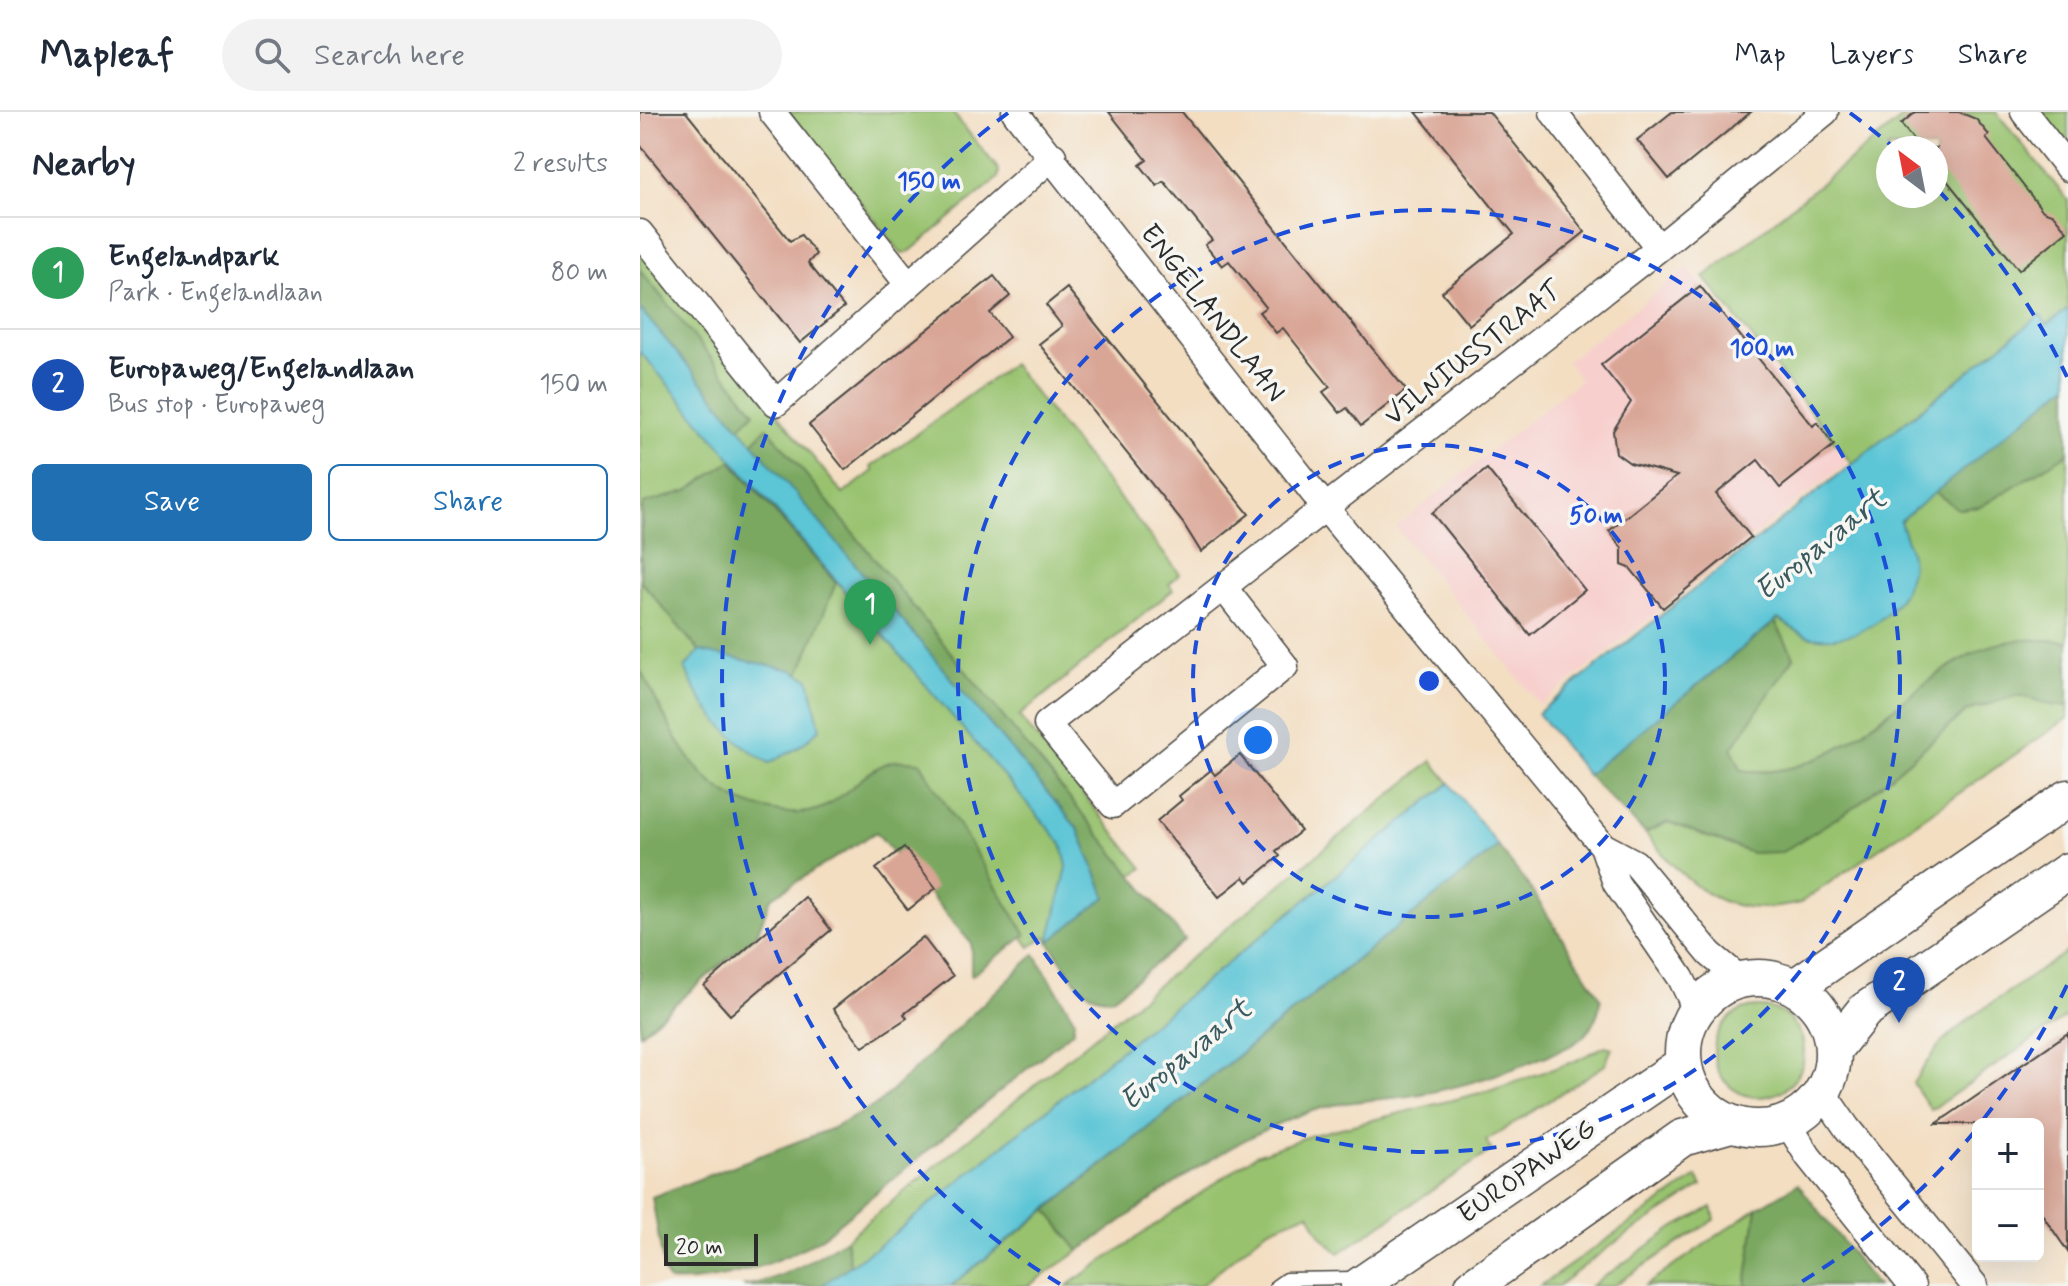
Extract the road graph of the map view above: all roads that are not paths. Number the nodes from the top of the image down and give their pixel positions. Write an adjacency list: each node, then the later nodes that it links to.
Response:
1 (772, 112): 10 (street)
2 (1015, 112): 6 (street, ENGELANDLAAN)
3 (1553, 112): 9 (street)
4 (1825, 112): 9 (street, VILNIUSSTRAAT)
5 (2024, 112): 7 (street)
6 (1053, 156): 10 (street); 11 (street, ENGELANDLAAN)
7 (2068, 168)
8 (640, 233): 10 (street)
9 (1659, 248): 11 (street, VILNIUSSTRAAT)
10 (908, 284)
11 (1324, 506): 12 (street); 14 (street, ENGELANDLAAN)
12 (1224, 588): 12 (street)
13 (2068, 798): 17 (main road)
14 (1603, 846): 16 (street, ENGELANDLAAN); 18 (street, ENGELANDLAAN)
15 (2068, 871): 19 (main road)
16 (1740, 979): 17 (main road); 18 (main road)
17 (1795, 987): 19 (main road)
18 (1696, 1009): 20 (main road)
19 (1833, 1050): 21 (main road)
20 (1683, 1064): 23 (main road); 24 (main road, EUROPAWEG)
21 (1822, 1092): 22 (main road); 28 (street)
22 (1787, 1122): 23 (main road); 27 (street)
23 (1731, 1124): 26 (main road)
24 (1365, 1282): 25 (lane, EUROPAWEG)
25 (1276, 1286)
26 (1473, 1286)
27 (1912, 1286)
28 (1975, 1286)

